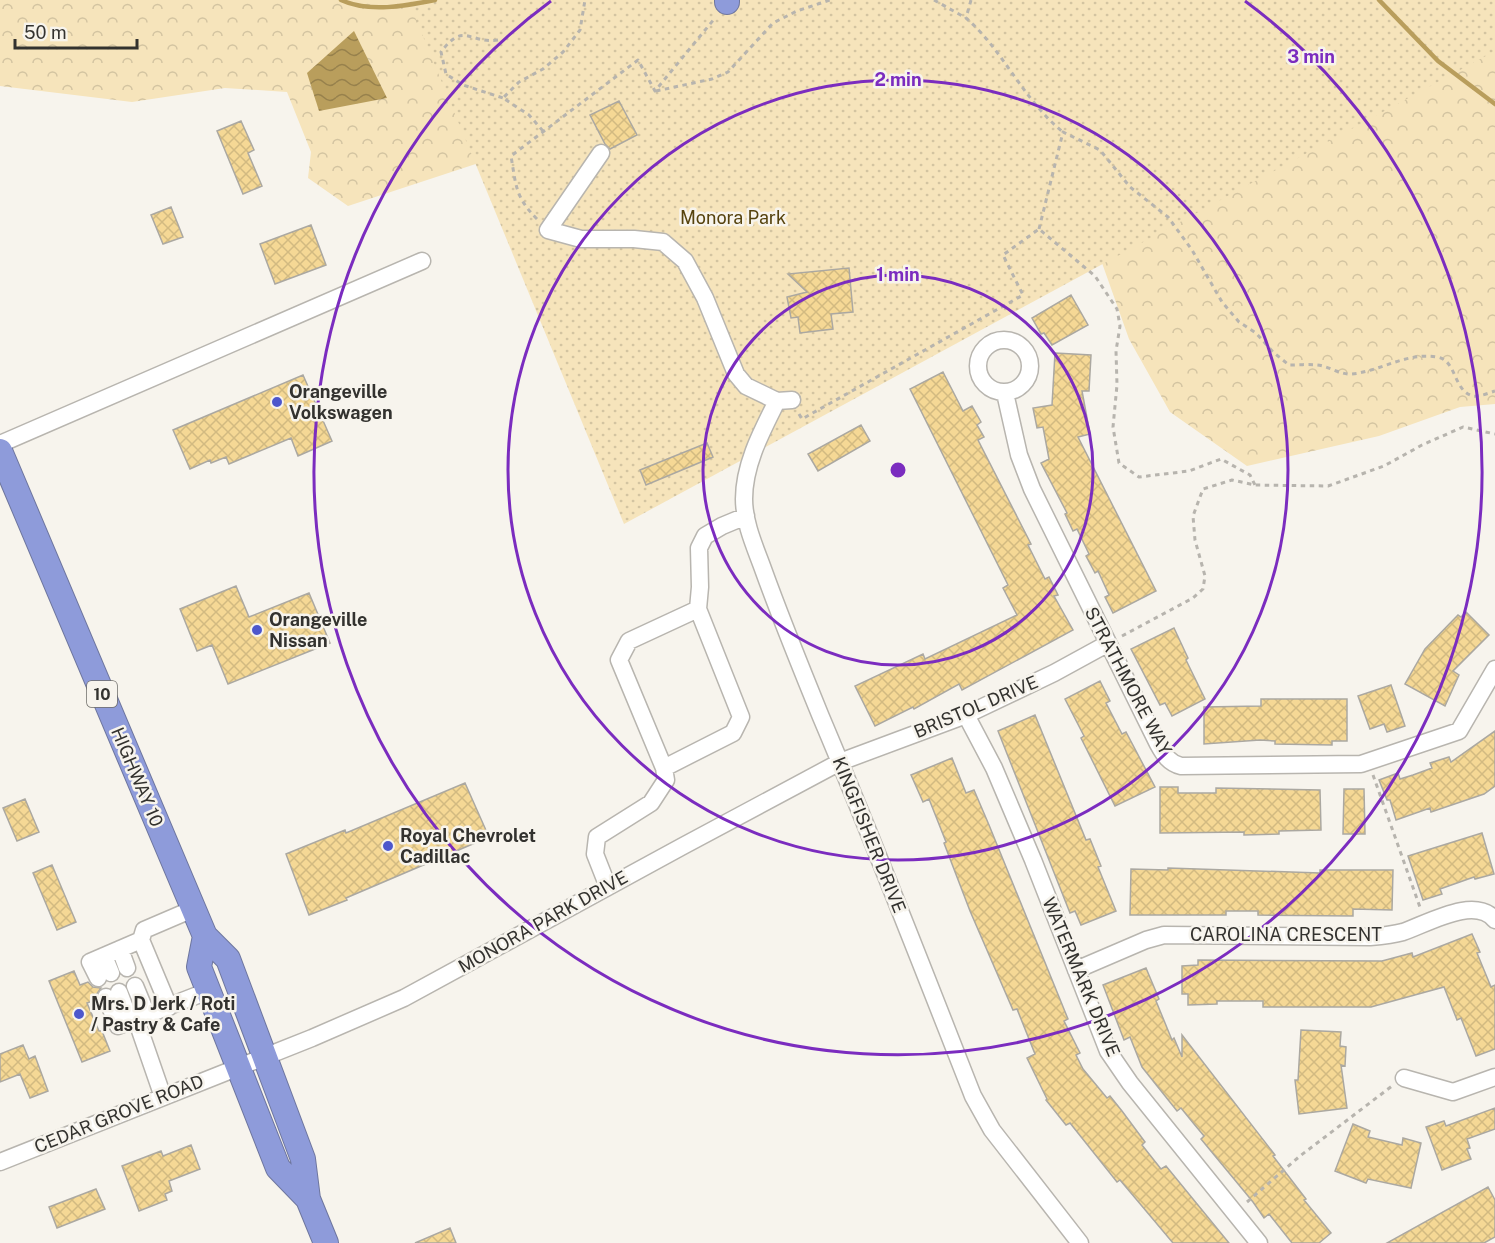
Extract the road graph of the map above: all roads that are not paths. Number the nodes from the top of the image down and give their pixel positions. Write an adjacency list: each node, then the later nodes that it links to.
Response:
1 (601, 153): 6 (street, KINGFISHER DRIVE)
2 (422, 261): 4 (street)
3 (1005, 393): 8 (street, STRATHMORE WAY)
4 (0, 444)
5 (0, 452): 14 (highway, HIGHWAY 10 / 10)
6 (746, 516): 7 (street); 11 (street, KINGFISHER DRIVE)
7 (698, 609): 12 (street); 12 (street)
8 (1107, 645): 9 (street, STRATHMORE WAY); 10 (street, BRISTOL DRIVE)
9 (1495, 669)
10 (966, 715): 11 (street, BRISTOL DRIVE); 19 (street, WATERMARK DRIVE)
11 (840, 762): 13 (street, MONORA PARK DRIVE); 33 (street, KINGFISHER DRIVE)
12 (664, 768): 13 (street)
13 (608, 887): 25 (street, MONORA PARK DRIVE)
14 (193, 909): 16 (highway, HIGHWAY 10 / 10); 17 (street)
15 (1495, 920): 19 (street, CAROLINA CRESCENT)
16 (205, 936): 21 (highway, HIGHWAY 10 / 10); 25 (highway, HIGHWAY 10 / 10)
17 (141, 940): 18 (street); 23 (street)
18 (120, 949): 18 (street)
19 (1076, 970): 34 (street, WATERMARK DRIVE)
20 (135, 986): 24 (street)
21 (208, 991): 23 (street); 26 (highway, HIGHWAY 10 / 10)
22 (112, 994): 24 (street)
23 (169, 1007): 24 (street)
24 (137, 1019): 29 (street)
25 (264, 1057): 26 (street, MONORA PARK DRIVE); 31 (highway, HIGHWAY 10 / 10)
26 (239, 1067): 29 (street, CEDAR GROVE ROAD); 31 (highway, HIGHWAY 10 / 10)
27 (1495, 1077): 28 (street)
28 (1404, 1078)
29 (163, 1097): 30 (street, CEDAR GROVE ROAD)
30 (0, 1162)
31 (308, 1199): 32 (highway, HIGHWAY 10 / 10)
32 (326, 1243)
33 (1080, 1243)
34 (1259, 1243)

